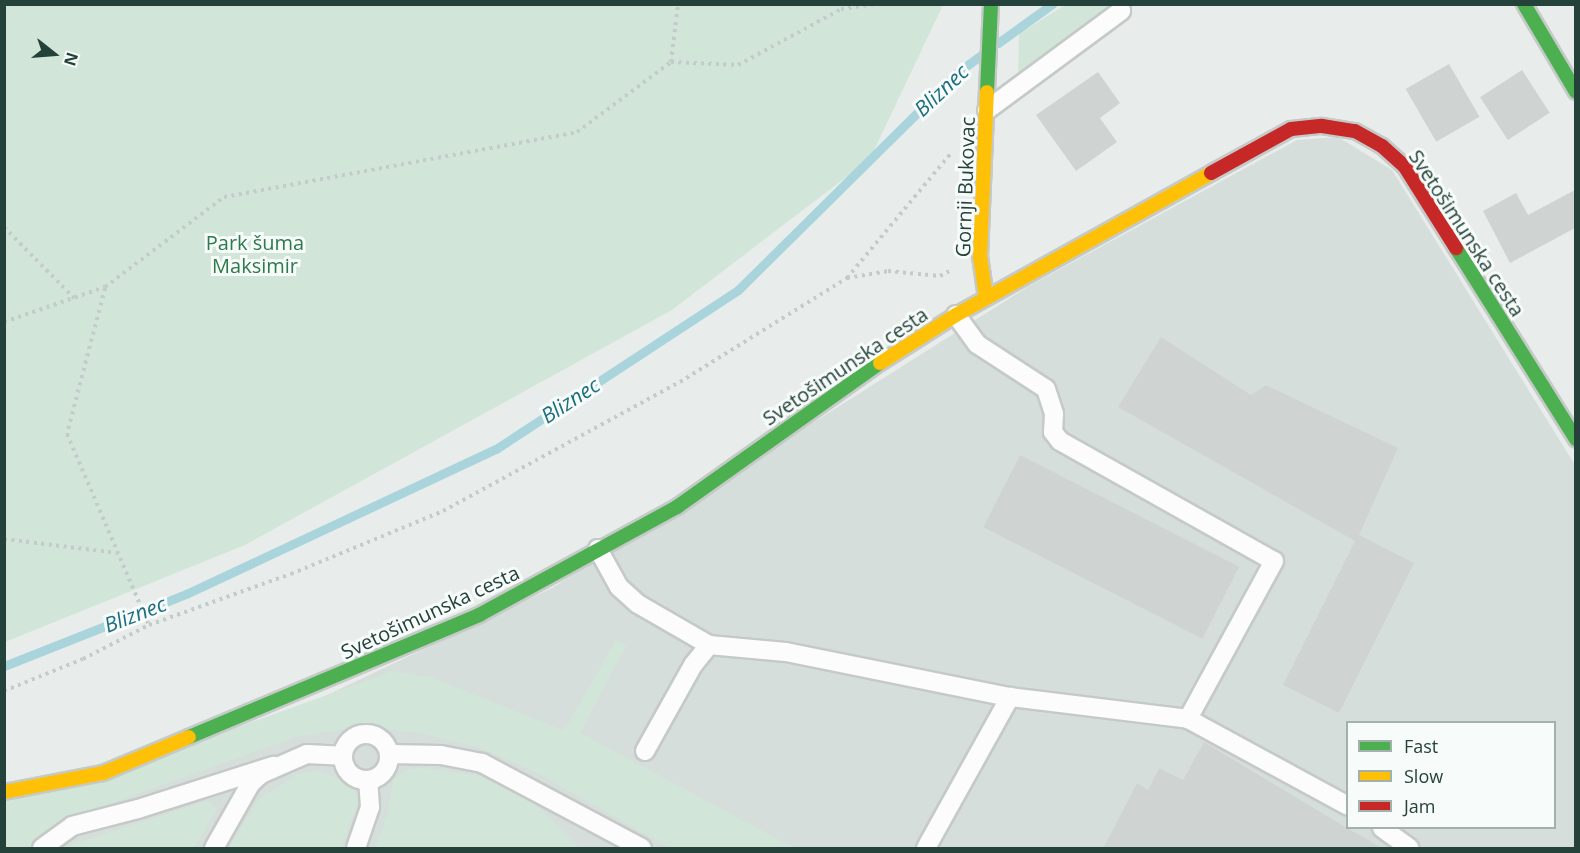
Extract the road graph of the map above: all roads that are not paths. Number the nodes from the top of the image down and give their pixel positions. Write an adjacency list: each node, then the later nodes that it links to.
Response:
1 (1524, 4): 4 (street)
2 (991, 11): 5 (street, Gornji Bukovac)
3 (1121, 11): 5 (lane)
4 (1575, 92)
5 (987, 110): 6 (street, Gornji Bukovac)
6 (986, 298): 7 (street, Svetošimunska cesta); 8 (street, Svetošimunska cesta)
7 (956, 315): 9 (street, Svetošimunska cesta); 12 (lane)
8 (1575, 439)
9 (598, 549): 10 (lane); 18 (street, Svetošimunska cesta)
10 (709, 645): 11 (lane); 13 (lane)
11 (1010, 697): 12 (lane); 25 (lane)
12 (1188, 719): 19 (lane)
13 (645, 751)
14 (389, 754): 15 (lane); 17 (lane); 24 (lane)
15 (342, 756): 16 (lane); 17 (lane)
16 (273, 766): 21 (lane); 22 (lane)
17 (368, 780): 23 (lane)
18 (4, 792)
19 (1346, 805)
20 (1383, 829): 26 (lane)
21 (42, 849)
22 (214, 849)
23 (356, 849)
24 (642, 849)
25 (926, 849)
26 (1410, 849)

